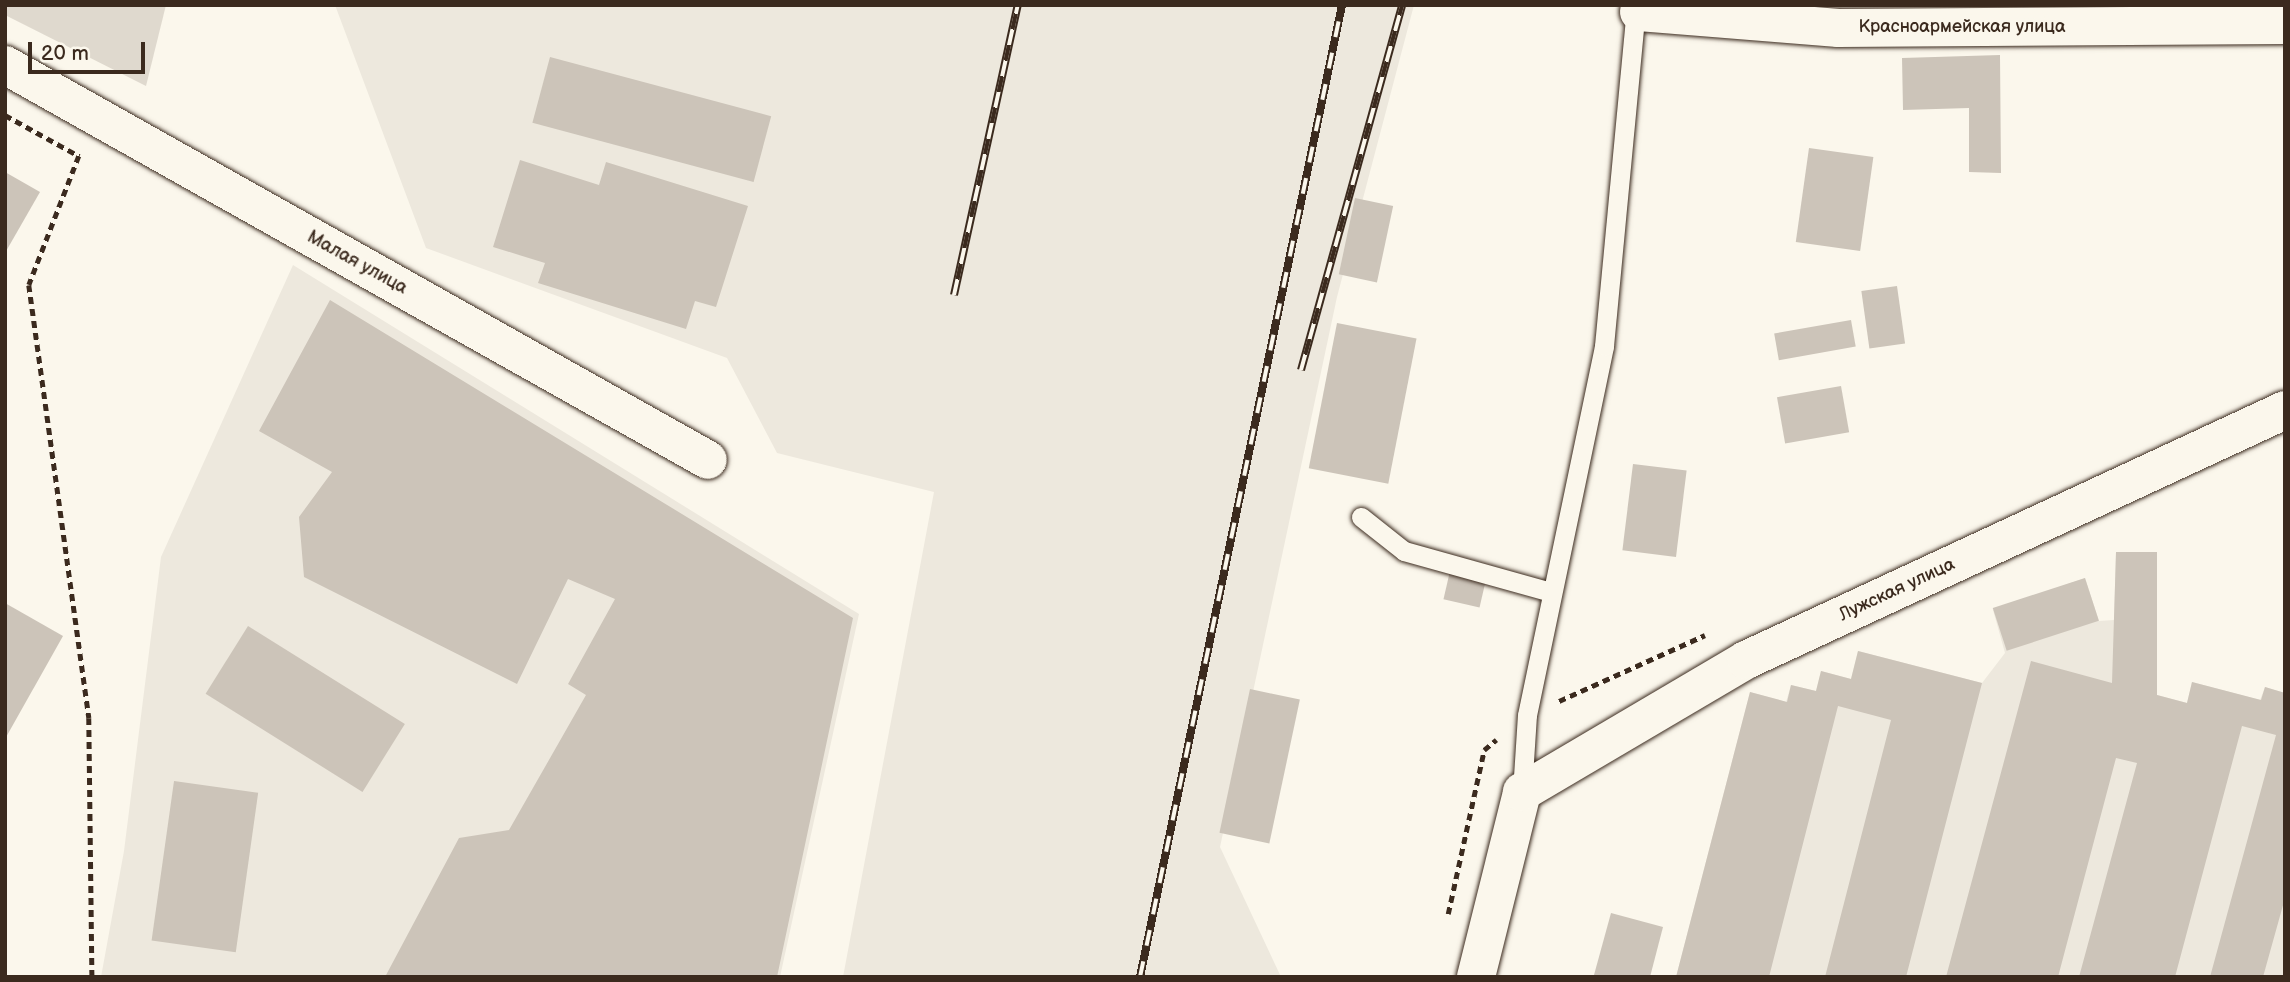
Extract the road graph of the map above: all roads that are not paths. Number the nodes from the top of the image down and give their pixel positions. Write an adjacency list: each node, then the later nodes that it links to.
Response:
1 (1638, 9): 2 (street, Красноармейская улица); 7 (lane)
2 (2285, 25)
3 (5, 65): 5 (street, Малая улица)
4 (2285, 410): 8 (street, Лужская улица)
5 (708, 460)
6 (1361, 517): 7 (lane)
7 (1551, 592): 8 (lane)
8 (1522, 792): 9 (street)
9 (1476, 977)

